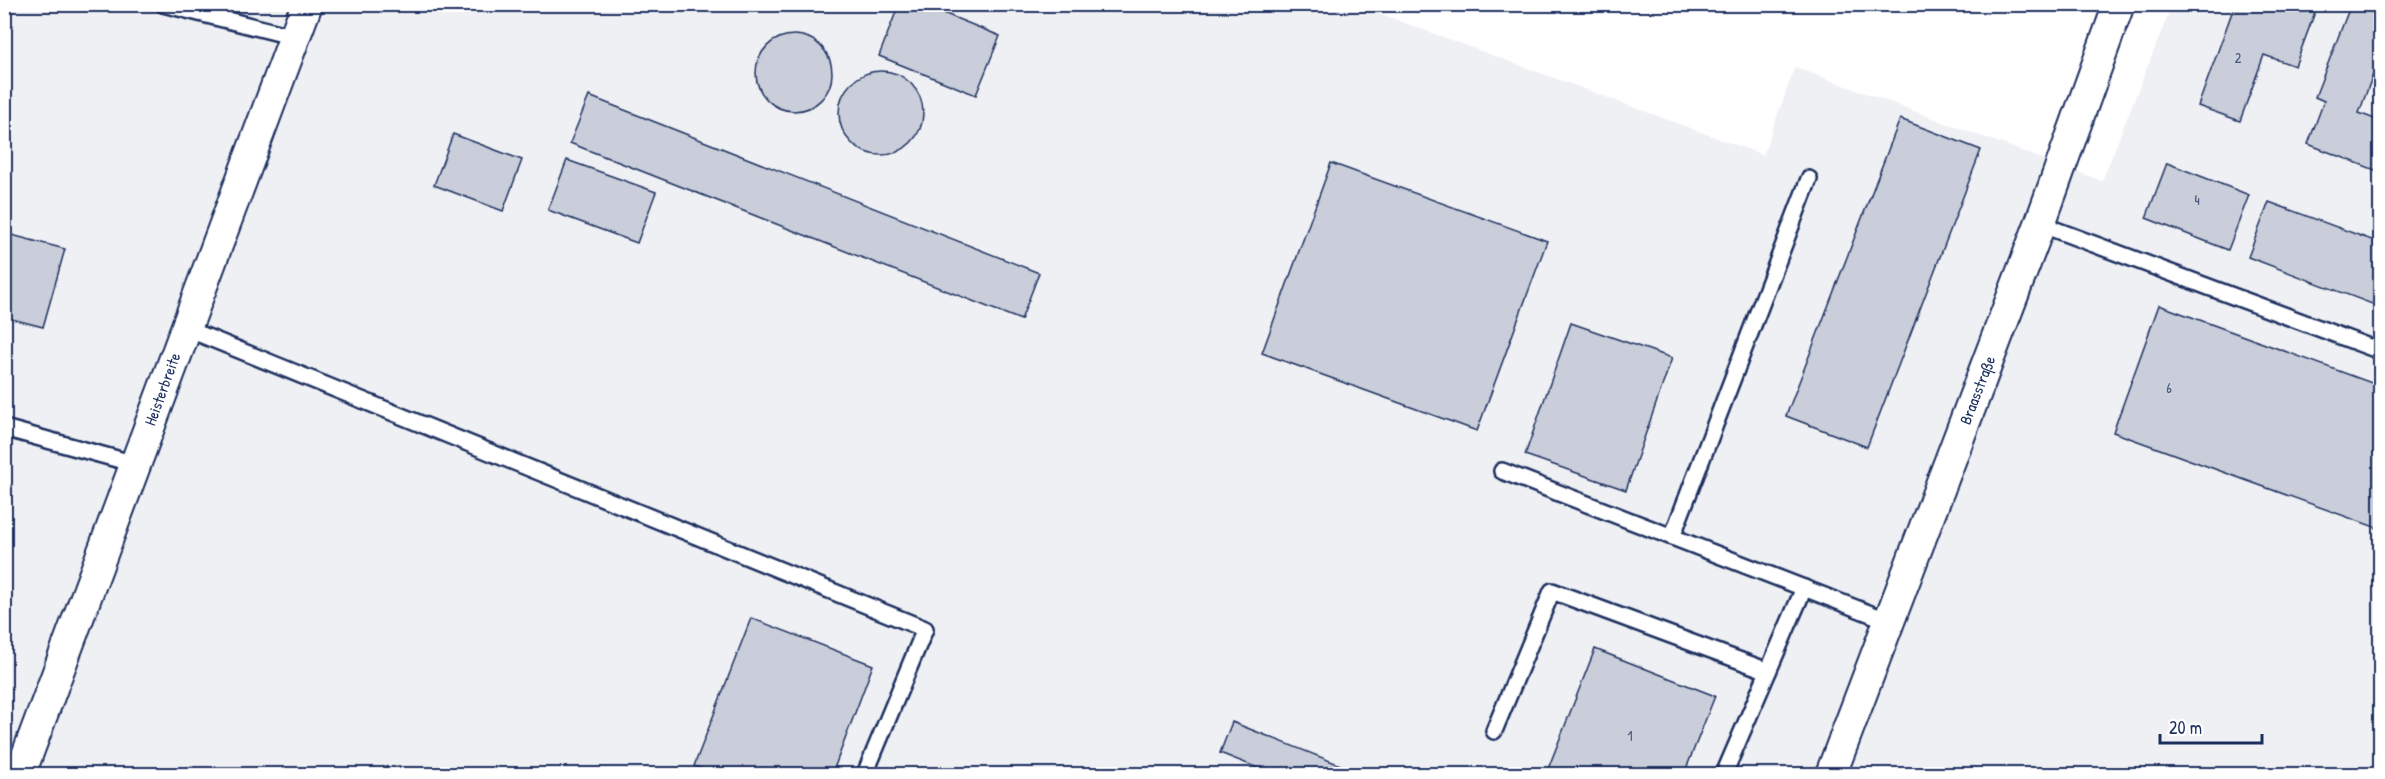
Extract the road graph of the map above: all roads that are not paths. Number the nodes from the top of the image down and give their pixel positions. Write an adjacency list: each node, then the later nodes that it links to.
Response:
1 (163, 4): 4 (lane)
2 (307, 4): 4 (street, Heisterbreite)
3 (2119, 4): 6 (street, Braasstraße)
4 (295, 37): 7 (street, Heisterbreite)
5 (1809, 179): 12 (lane)
6 (2040, 224): 8 (lane); 14 (street, Braasstraße)
7 (185, 328): 10 (street, Heisterbreite); 18 (lane)
8 (2380, 351)
9 (4, 428): 10 (lane)
10 (135, 464): 17 (street, Heisterbreite)
11 (1502, 471): 12 (lane)
12 (1672, 537): 13 (lane)
13 (1804, 588): 14 (lane); 15 (lane)
14 (1889, 621): 20 (street, Braasstraße)
15 (1768, 671): 16 (lane); 19 (lane)
16 (1494, 731)
17 (20, 774)
18 (865, 774)
19 (1724, 774)
20 (1831, 774)

